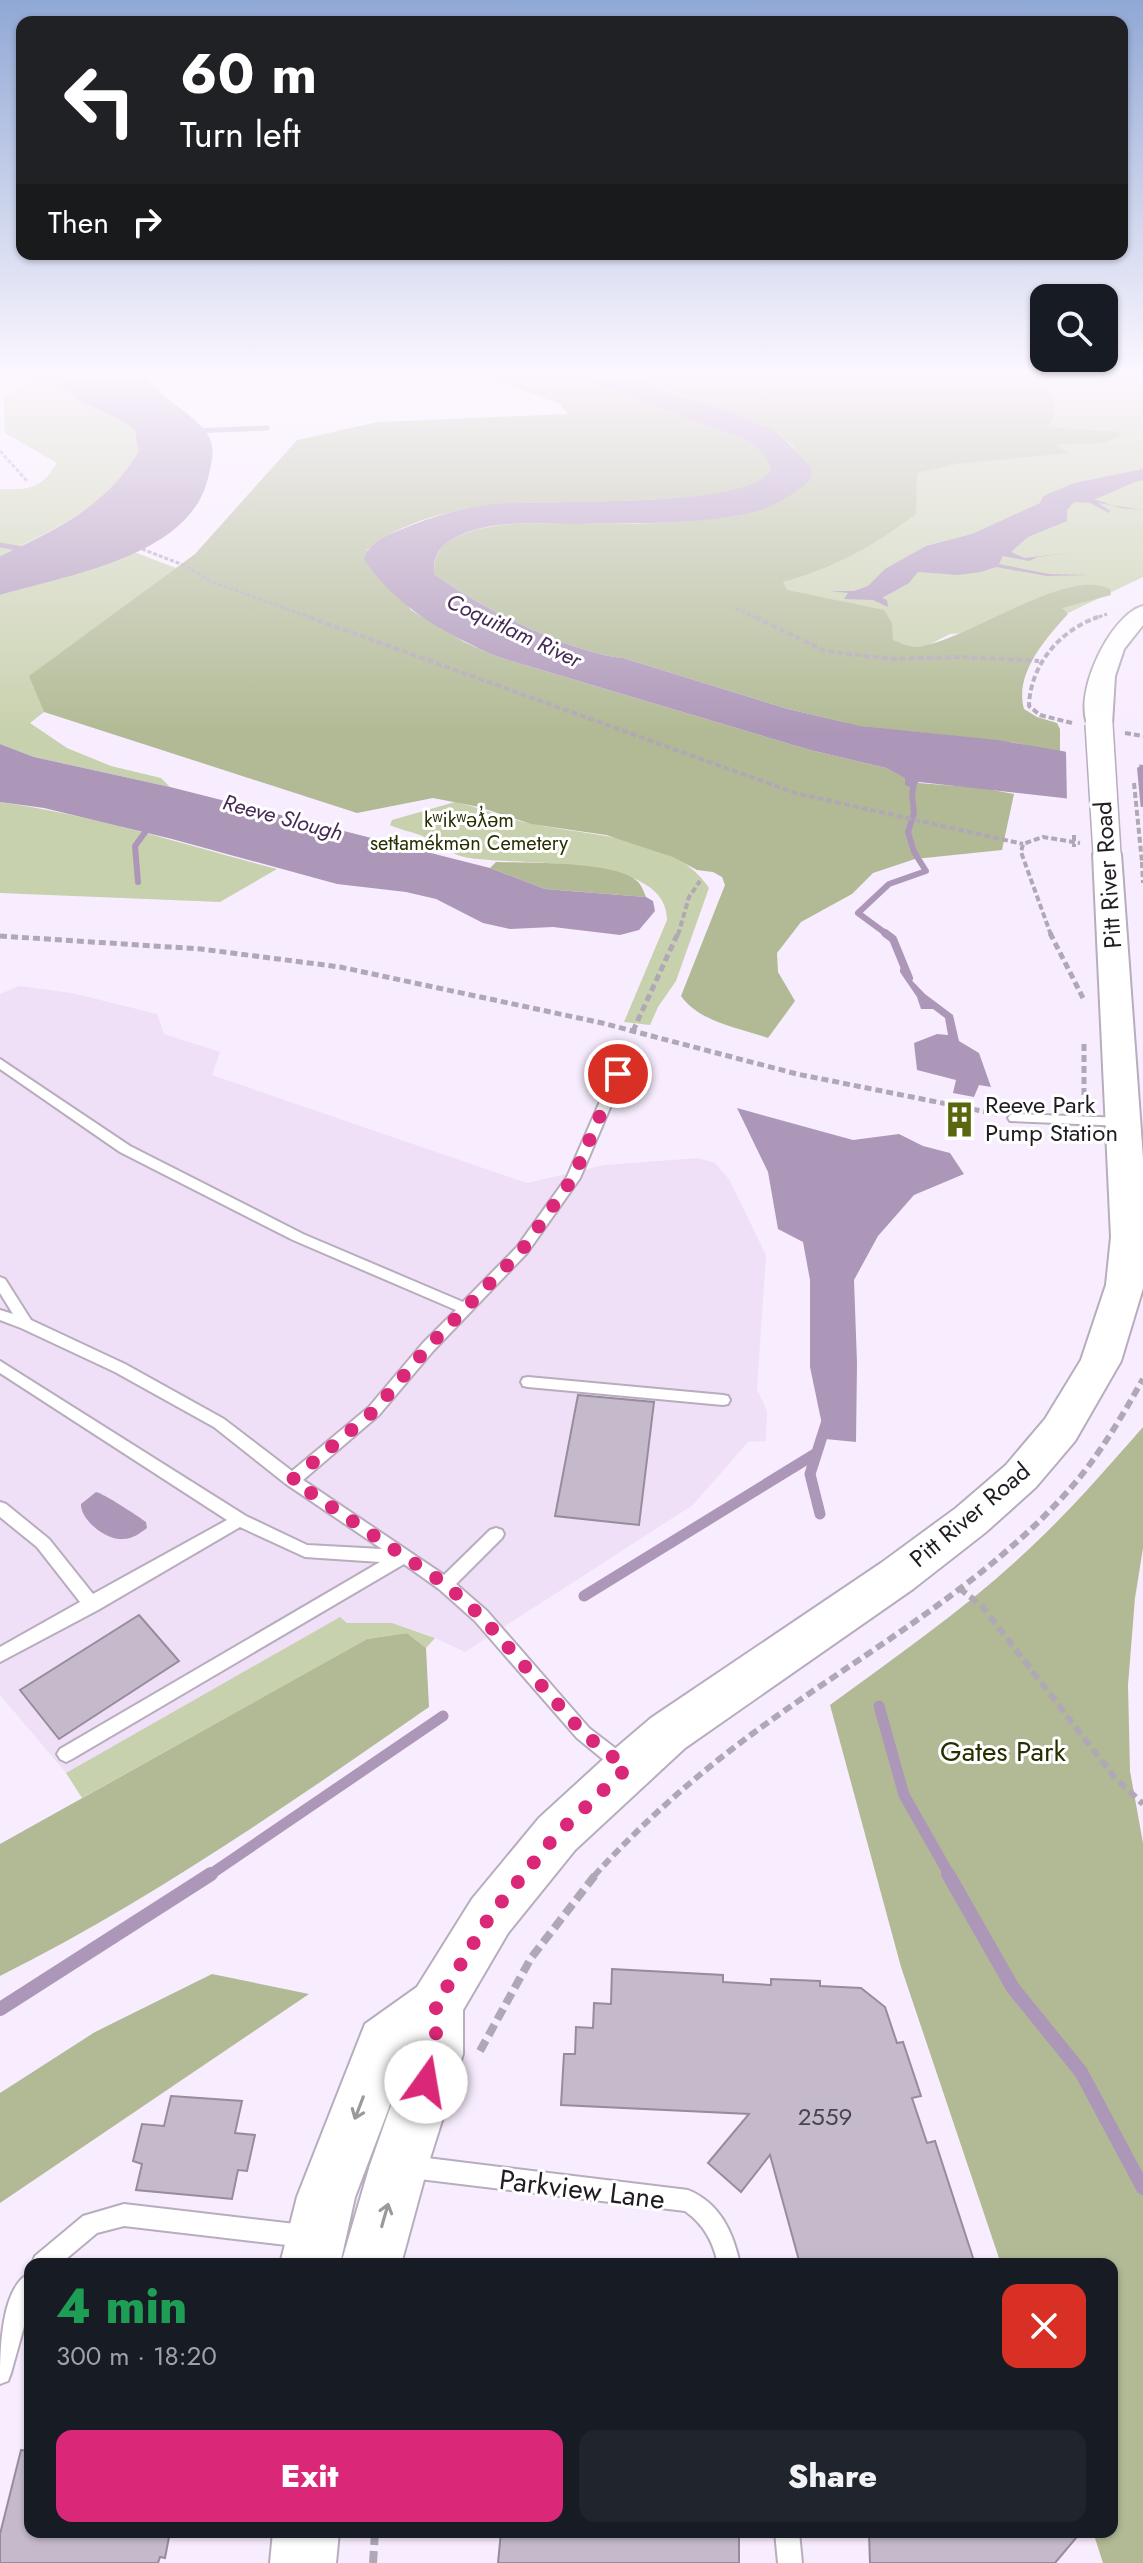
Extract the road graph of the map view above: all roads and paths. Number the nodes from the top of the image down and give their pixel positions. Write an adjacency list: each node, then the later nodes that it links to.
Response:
1 (142, 549): 8 (path)
2 (736, 608): 4 (path)
3 (1143, 613): 9 (main road, Pitt River Road, bridge)
4 (1039, 661)
5 (1130, 730): 6 (path)
6 (1131, 745)
7 (1134, 774): 10 (path, bridge)
8 (1023, 844): 9 (path); 14 (path)
9 (1110, 852): 10 (path); 20 (main road, Pitt River Road)
10 (1142, 860): 12 (path)
11 (700, 881): 15 (path)
12 (1143, 883)
13 (0, 936): 15 (path)
14 (1083, 1013)
15 (633, 1031): 19 (path)
16 (1084, 1043): 20 (path)
17 (629, 1049): 22 (lane)
18 (0, 1063): 22 (lane)
19 (1014, 1118): 20 (lane)
20 (1104, 1120): 39 (main road, Pitt River Road)
21 (0, 1282): 24 (lane)
22 (465, 1308): 29 (lane)
23 (0, 1315): 24 (lane)
24 (26, 1324): 29 (lane)
25 (0, 1366): 31 (lane)
26 (1143, 1379): 35 (path)
27 (528, 1382): 28 (lane)
28 (723, 1400)
29 (292, 1480): 33 (lane)
30 (0, 1508): 36 (lane)
31 (240, 1520): 33 (lane); 36 (lane)
32 (496, 1534): 34 (lane)
33 (401, 1557): 34 (lane); 38 (lane)
34 (445, 1584): 39 (lane)
35 (959, 1588): 40 (path); 42 (path)
36 (92, 1605): 37 (lane)
37 (0, 1655)
38 (66, 1754)
39 (627, 1768): 41 (main road, Pitt River Road)
40 (1143, 1804)
41 (436, 2005): 43 (main road); 44 (main road, Pitt River Road, one-way to 44)
42 (477, 2058)
43 (399, 2165): 46 (main road, one-way to 43); 47 (lane, Parkview Lane)
44 (313, 2251): 45 (lane)
45 (50, 2258)
46 (373, 2258)
47 (727, 2258)
48 (24, 2294): 49 (lane)
49 (0, 2373)
50 (305, 2538): 53 (main road)
51 (375, 2538): 54 (path)
52 (788, 2538): 55 (lane)
53 (303, 2563)
54 (373, 2563)
55 (790, 2563)

